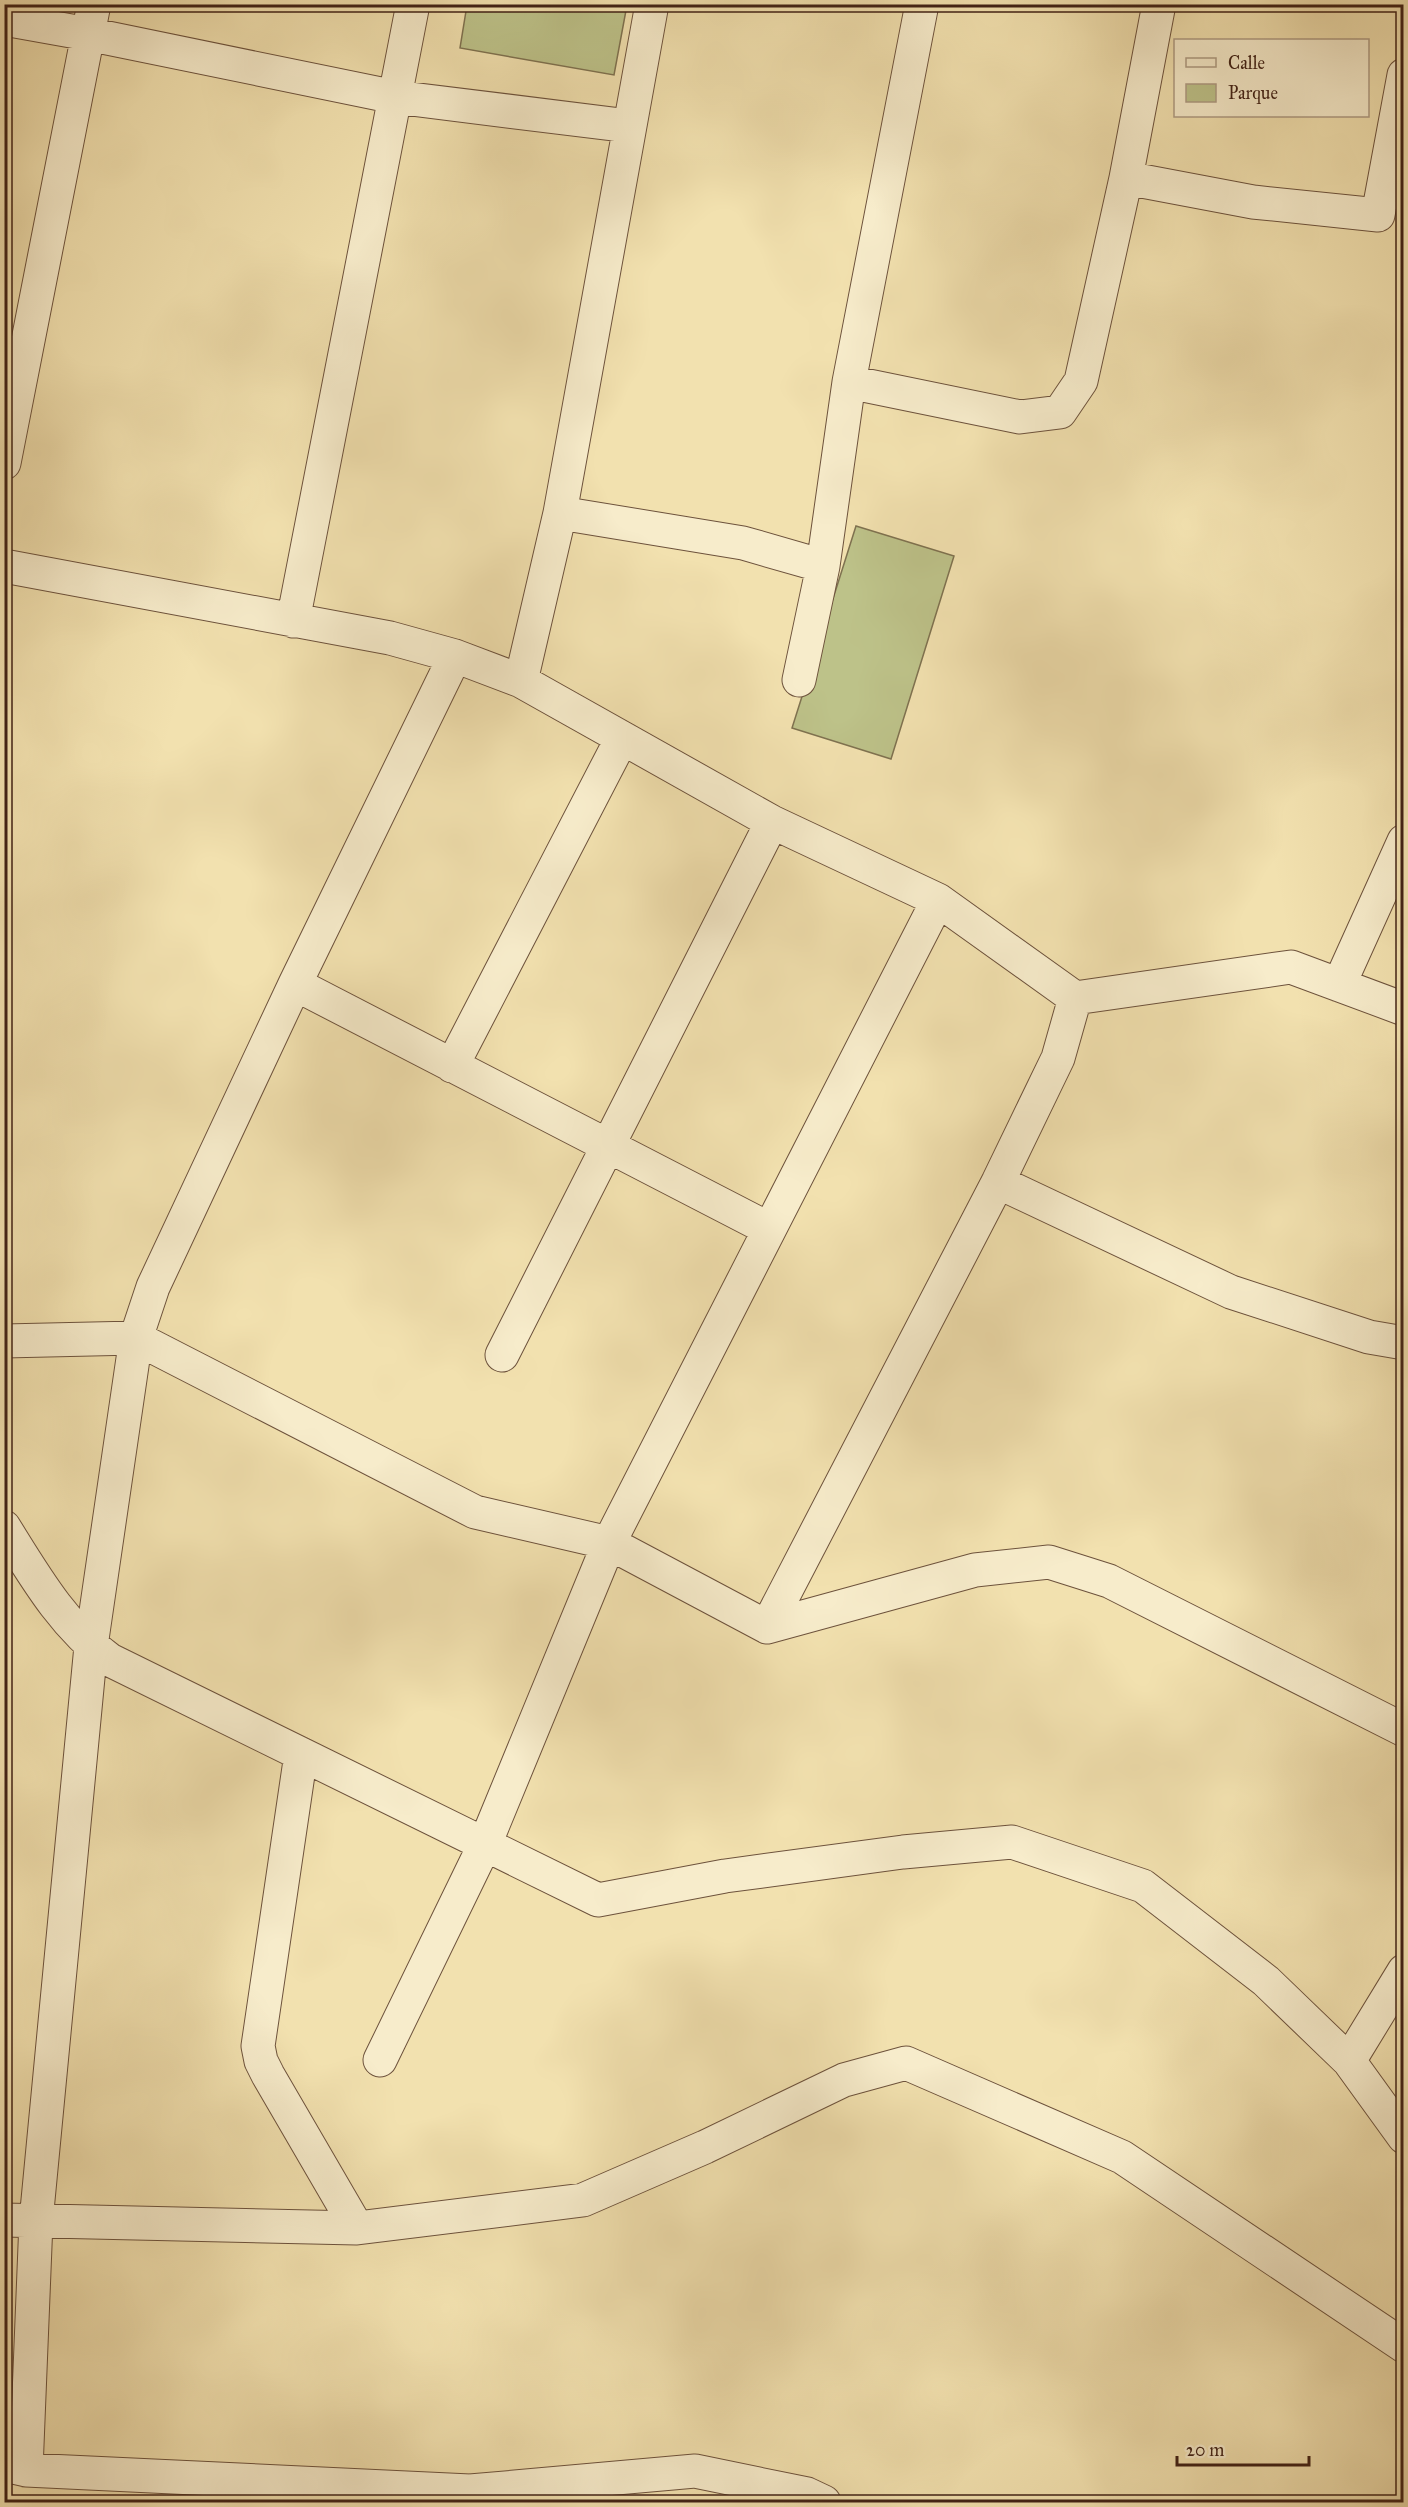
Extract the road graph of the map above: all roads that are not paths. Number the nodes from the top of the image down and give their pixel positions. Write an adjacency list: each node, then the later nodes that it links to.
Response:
1 (413, 4): 8 (street)
2 (652, 4): 9 (street)
3 (922, 4): 11 (street)
4 (1159, 4): 10 (street)
5 (4, 19): 6 (street)
6 (91, 19): 8 (street); 12 (street)
7 (1404, 75): 10 (street)
8 (395, 97): 9 (street); 17 (street)
9 (629, 126): 14 (street)
10 (1126, 178): 11 (street)
11 (849, 382): 16 (street)
12 (11, 403): 13 (street)
13 (4, 463)
14 (560, 513): 16 (street); 20 (street)
15 (4, 566): 17 (street)
16 (823, 566): 19 (street)
17 (293, 621): 18 (street)
18 (455, 656): 20 (street); 25 (street)
19 (800, 680)
20 (521, 681): 21 (street)
21 (622, 738): 22 (street); 29 (street)
22 (772, 822): 24 (street); 30 (street)
23 (1404, 841): 26 (street)
24 (938, 900): 27 (street); 32 (street)
25 (295, 984): 29 (street); 33 (street)
26 (1339, 985): 27 (street); 28 (street)
27 (1075, 998): 31 (street)
28 (1404, 1009)
29 (452, 1066): 30 (street)
30 (609, 1147): 32 (street); 36 (street)
31 (998, 1182): 35 (street); 39 (street)
32 (769, 1230): 38 (street)
33 (136, 1338): 34 (street); 38 (street); 40 (street)
34 (4, 1341)
35 (1404, 1343)
36 (502, 1355)
37 (4, 1527): 40 (street)
38 (609, 1543): 39 (street); 43 (street)
39 (767, 1628): 41 (street)
40 (91, 1646): 42 (street); 48 (street)
41 (1404, 1730)
42 (301, 1754): 43 (street); 49 (street)
43 (485, 1844): 45 (street); 46 (street)
44 (1404, 1971): 46 (street)
45 (380, 2060)
46 (1349, 2061): 47 (street)
47 (1404, 2137)
48 (20, 2220): 49 (street); 51 (street)
49 (357, 2228): 50 (street)
50 (1404, 2346)
51 (15, 2467): 52 (street)
52 (824, 2502)

